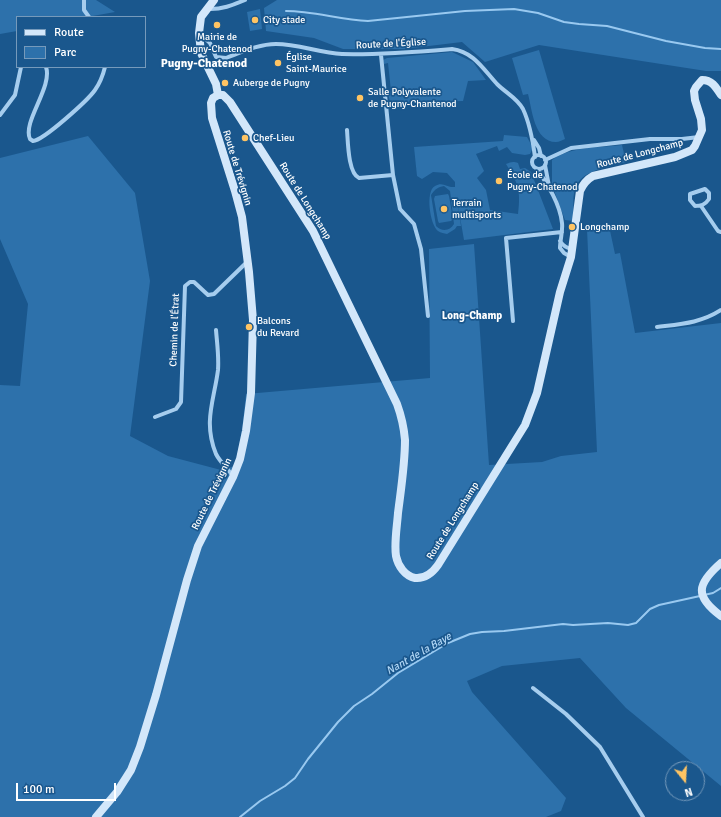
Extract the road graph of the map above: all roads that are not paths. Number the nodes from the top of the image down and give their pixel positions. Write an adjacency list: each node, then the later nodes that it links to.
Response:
1 (84, 0): 5 (street)
2 (214, 0): 4 (street)
3 (245, 0): 4 (street)
4 (207, 9): 6 (street)
5 (89, 16)
6 (198, 33): 7 (street, Route de l'Église); 11 (street)
7 (381, 55): 16 (street, Route de l'Église); 22 (street)
8 (21, 68): 13 (street)
9 (46, 68): 10 (street)
10 (105, 68)
11 (218, 95): 28 (street, Route de Longchamp); 29 (street, Route de Trévignin)
12 (721, 95): 15 (street)
13 (0, 115)
14 (347, 130): 22 (street)
15 (699, 137): 19 (street); 28 (street, Route de Longchamp)
16 (532, 138): 17 (street, Route de l'Église); 18 (street, Route de l'Église)
17 (541, 156): 18 (street); 19 (street)
18 (534, 157): 21 (street)
19 (545, 160): 20 (street)
20 (545, 165): 21 (street); 23 (street)
21 (537, 169): 23 (street)
22 (394, 175): 31 (street)
23 (549, 188): 25 (street)
24 (701, 206): 24 (street); 26 (street)
25 (562, 232): 27 (street); 32 (street)
26 (721, 232)
27 (560, 240): 28 (street); 28 (street)
28 (571, 253)
29 (248, 262): 35 (street, Chemin de l'Étrat); 36 (street, Route de Trévignin)
30 (721, 310): 33 (street)
31 (428, 316)
32 (513, 321)
33 (657, 327)
34 (216, 330): 36 (street)
35 (155, 416)
36 (233, 476): 40 (street, Route de Trévignin)
37 (721, 563): 38 (street)
38 (721, 616)
39 (533, 688): 41 (street)
40 (96, 817)
41 (643, 817)

